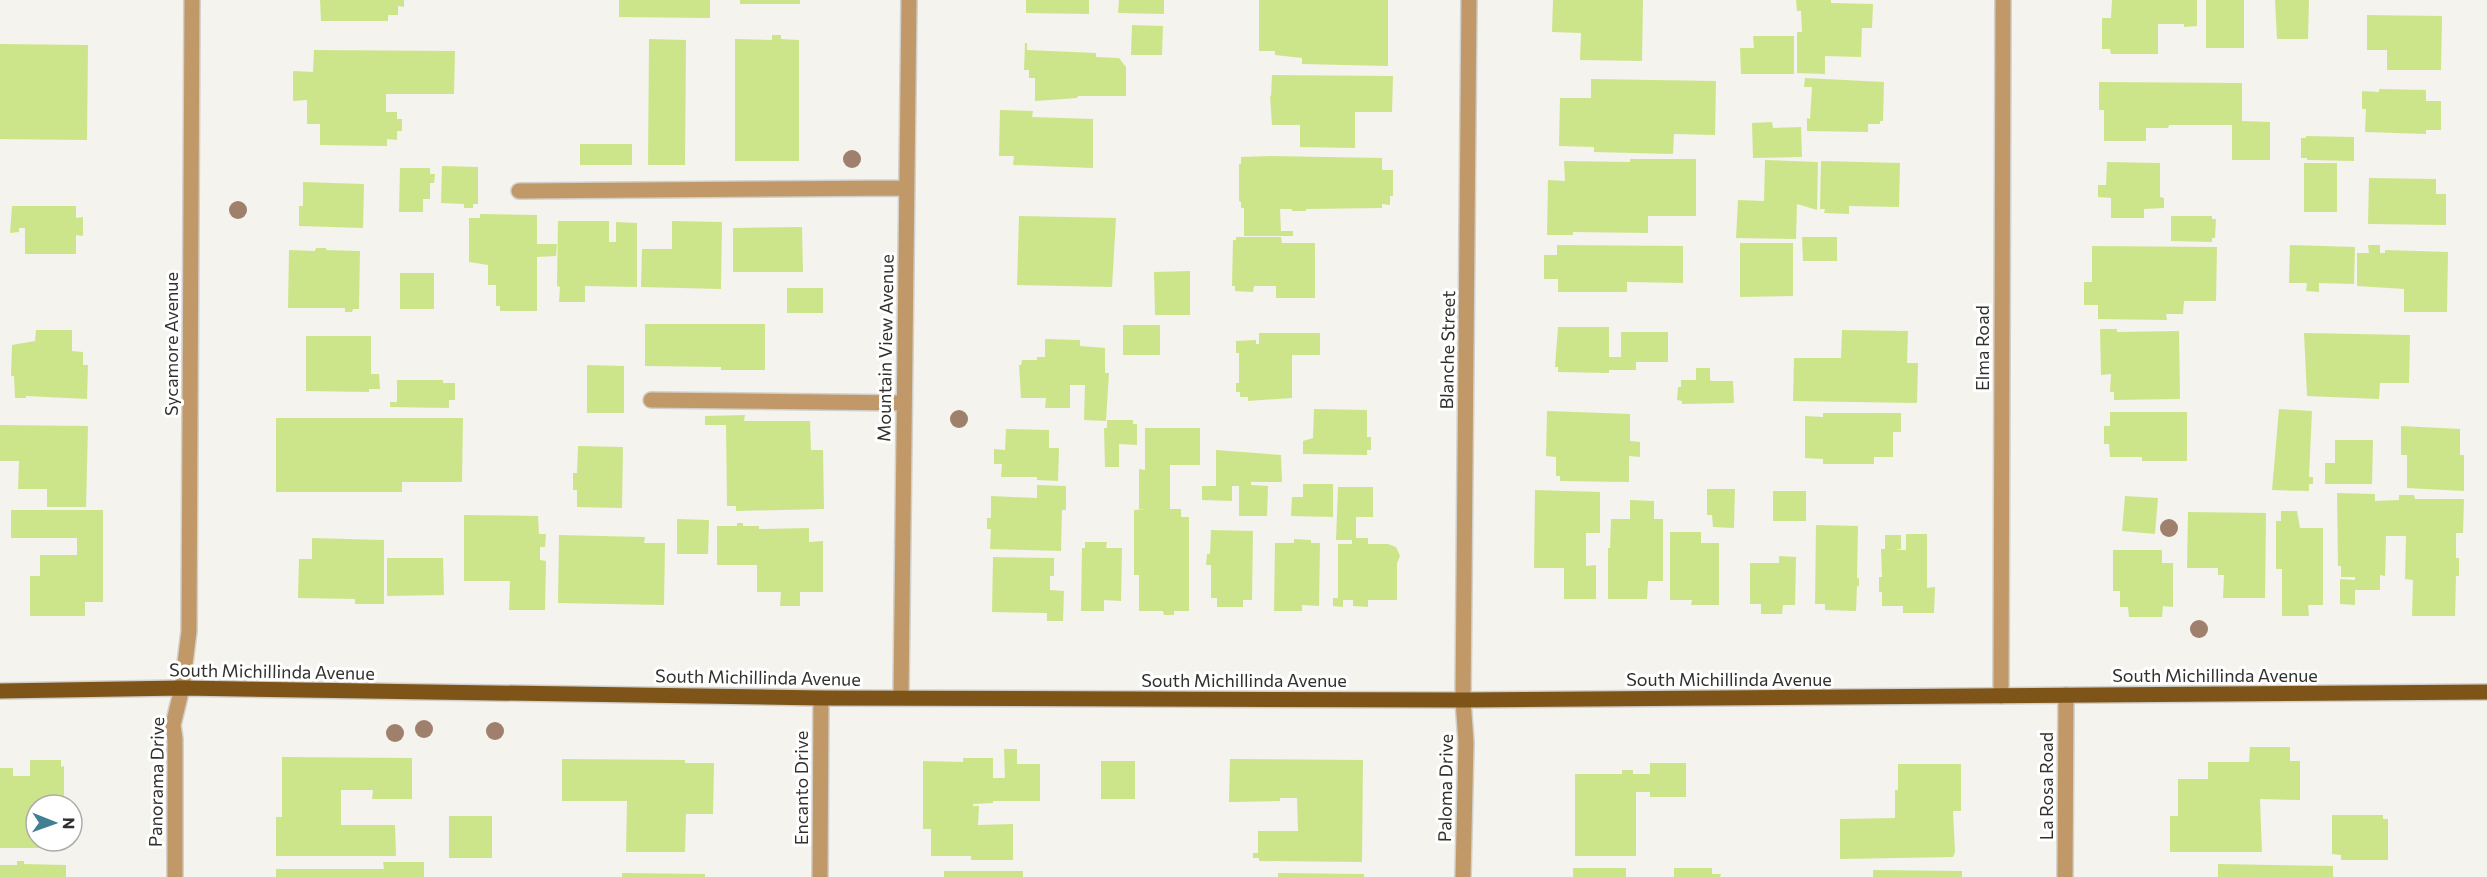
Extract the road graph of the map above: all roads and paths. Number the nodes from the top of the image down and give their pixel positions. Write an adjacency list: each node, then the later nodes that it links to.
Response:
1 (192, 0): 9 (street, Sycamore Avenue)
2 (909, 0): 5 (street, Mountain View Avenue)
3 (1469, 0): 16 (street, Blanche Street)
4 (2003, 0): 13 (street, Elma Road)
5 (907, 188): 6 (street); 8 (street, Mountain View Avenue)
6 (519, 191)
7 (651, 400): 8 (street)
8 (904, 403): 14 (street, Mountain View Avenue)
9 (182, 688): 10 (main road, South Michillinda Avenue); 15 (main road, South Michillinda Avenue); 17 (street, Panorama Drive)
10 (0, 692)
11 (2487, 692): 12 (main road, South Michillinda Avenue)
12 (2066, 695): 13 (main road, South Michillinda Avenue); 20 (street, La Rosa Road)
13 (2001, 696): 16 (main road, South Michillinda Avenue)
14 (902, 697): 15 (main road, South Michillinda Avenue); 16 (main road, South Michillinda Avenue)
15 (820, 698): 18 (street, Encanto Drive)
16 (1463, 700): 19 (street, Paloma Drive)
17 (175, 877)
18 (820, 877)
19 (1463, 877)
20 (2065, 877)

